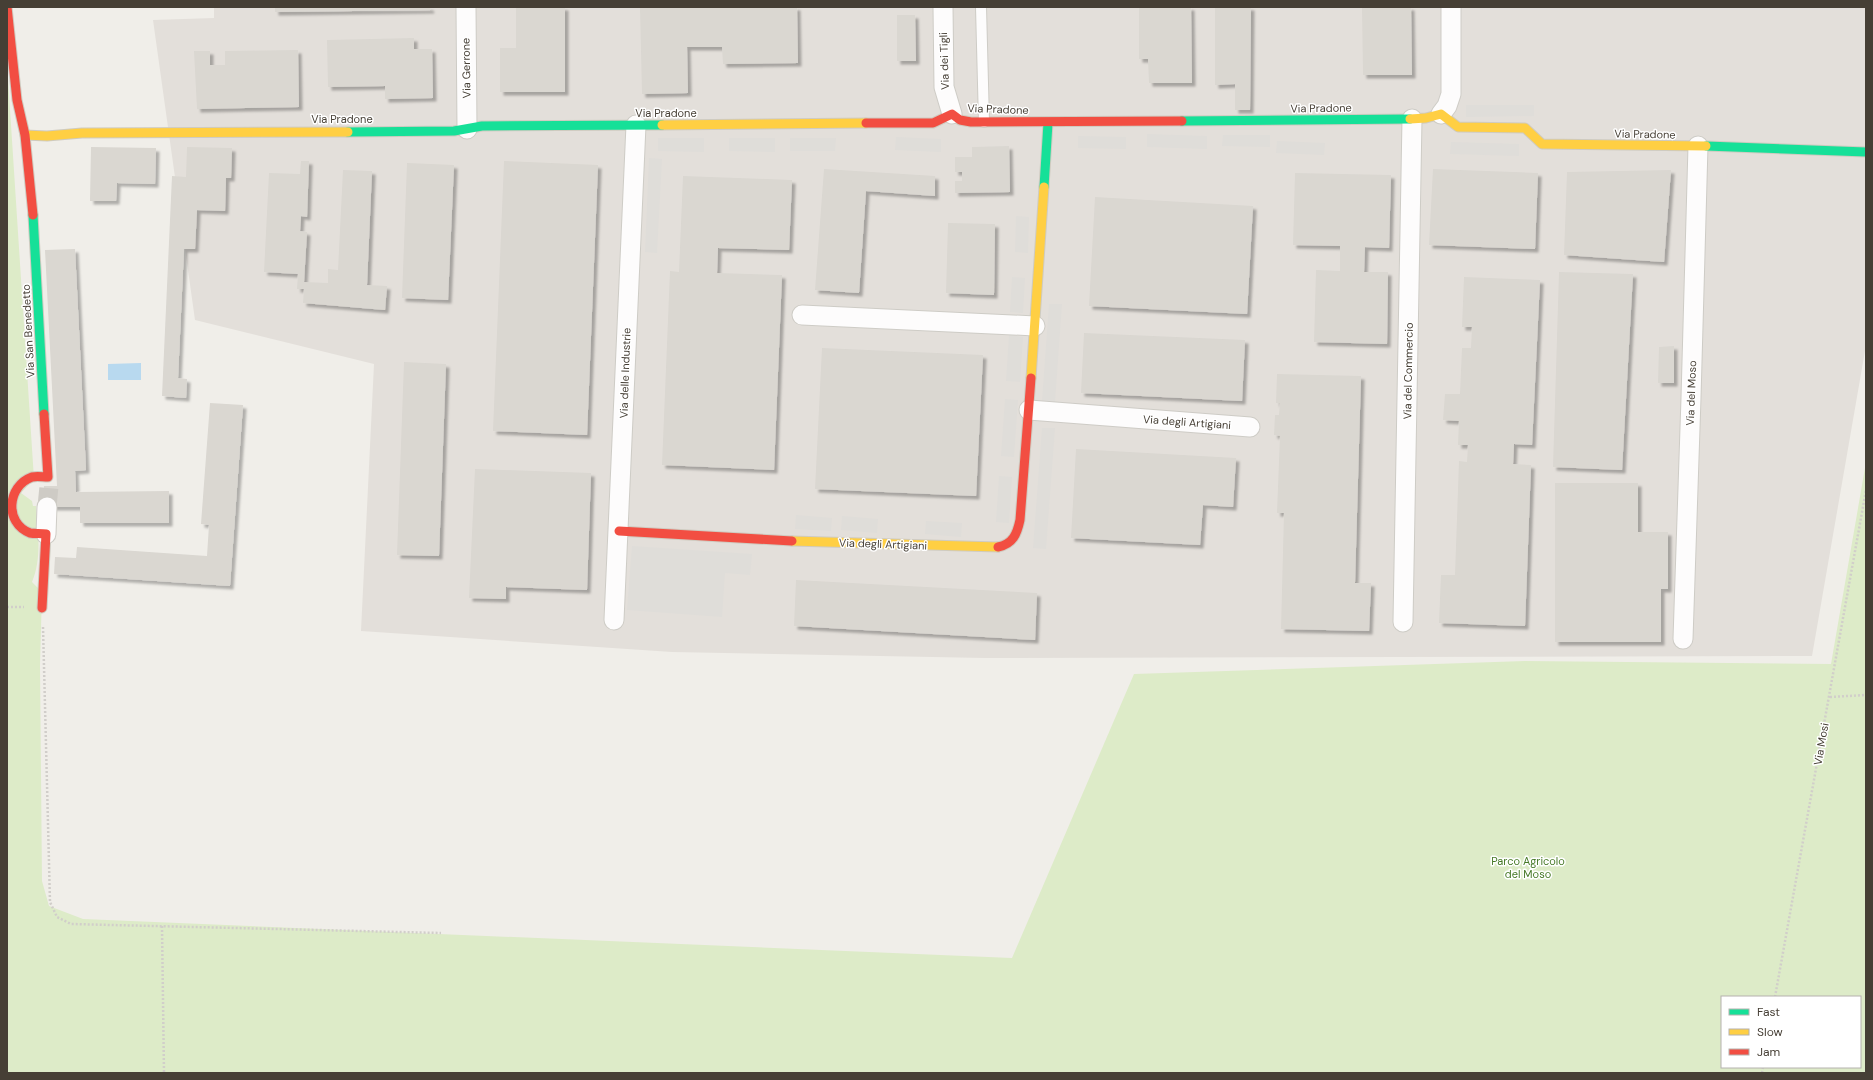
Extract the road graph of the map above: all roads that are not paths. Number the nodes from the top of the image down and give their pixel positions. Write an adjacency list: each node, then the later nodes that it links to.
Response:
1 (7, 7): 13 (street, Via San Benedetto)
2 (466, 7): 12 (street, Via Gerrone)
3 (943, 7): 6 (street, Via dei Tigli)
4 (981, 7): 9 (lane)
5 (1451, 7): 7 (street)
6 (952, 114): 9 (street, Via Pradone); 11 (street, Via Pradone)
7 (1441, 114): 8 (street, Via Pradone); 14 (street, Via Pradone)
8 (1412, 119): 10 (street, Via Pradone); 25 (street, Via del Commercio)
9 (984, 122): 10 (street, Via Pradone)
10 (1048, 122): 17 (street, Via degli Artigiani)
11 (636, 125): 12 (street, Via Pradone); 21 (street, Via delle Industrie)
12 (467, 128): 13 (street, Via Pradone)
13 (25, 135): 22 (street, Via San Benedetto)
14 (1698, 146): 15 (street, Via Pradone); 26 (street, Via del Moso)
15 (1866, 152)
16 (802, 315): 17 (street)
17 (1035, 326): 18 (street, Via degli Artigiani)
18 (1029, 410): 19 (street, Via degli Artigiani); 21 (street, Via degli Artigiani)
19 (1250, 427)
20 (47, 507): 22 (street)
21 (619, 531): 24 (street, Via delle Industrie)
22 (46, 534): 23 (street)
23 (42, 608)
24 (614, 620)
25 (1403, 622)
26 (1683, 639)

